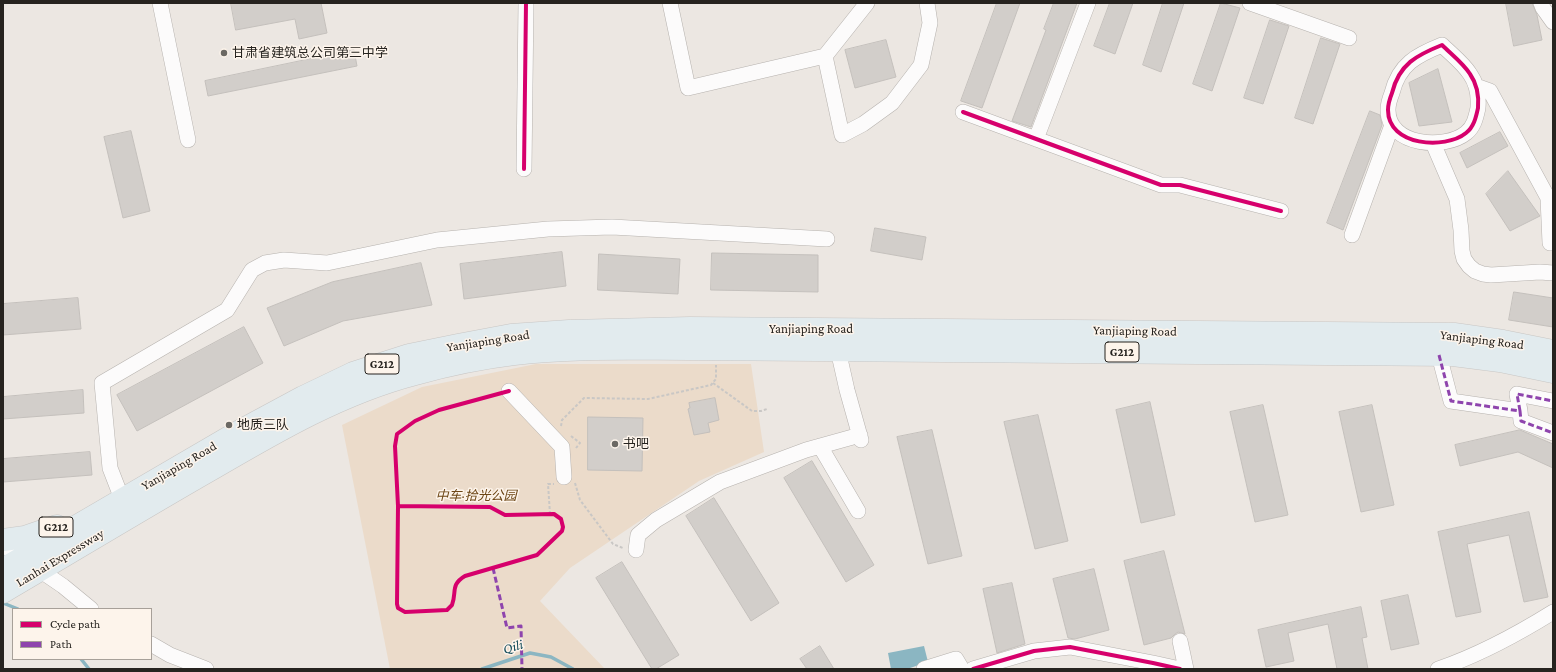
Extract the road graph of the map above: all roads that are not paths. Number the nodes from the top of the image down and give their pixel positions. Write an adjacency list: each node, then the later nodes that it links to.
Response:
1 (160, 3): 16 (street)
2 (526, 3): 18 (street)
3 (670, 3): 11 (street)
4 (867, 3): 11 (street)
5 (927, 3): 11 (street)
6 (1088, 3): 15 (street)
7 (1250, 3): 10 (street)
8 (1541, 3): 9 (street)
9 (1553, 22)
10 (1349, 38)
11 (825, 56)
12 (1476, 86): 14 (street); 17 (street); 19 (street)
13 (963, 112): 15 (street)
14 (1392, 126): 17 (street); 21 (street)
15 (1036, 139): 20 (street)
16 (188, 140)
17 (1433, 143): 24 (street)
18 (524, 168)
19 (1550, 196): 23 (street)
20 (1281, 211)
21 (1352, 234)
22 (827, 239): 36 (street)
23 (1553, 243)
24 (1553, 273)
25 (838, 350): 27 (highway, Yanjiaping Road / G212); 29 (highway, Yanjiaping Road / G212); 34 (street)
26 (1553, 350): 29 (highway, Yanjiaping Road / G212)
27 (1439, 355): 28 (highway, Yanjiaping Road / G212); 32 (street)
28 (1553, 372)
29 (357, 382): 36 (highway, Yanjiaping Road / G212)
30 (509, 391): 35 (street)
31 (1553, 401): 32 (street)
32 (1520, 411): 33 (street)
33 (1553, 433)
34 (820, 446): 37 (street); 38 (street)
35 (564, 481)
36 (115, 511): 39 (highway, Lanhai Expressway / G212); 39 (highway, G212); 40 (highway, Lanhai Expressway)
37 (858, 511)
38 (636, 550)
39 (8, 561): 40 (highway, Lanhai Expressway)
40 (39, 570): 41 (street)
41 (81, 606)
42 (1553, 612): 51 (street)
43 (1180, 641): 50 (street)
44 (152, 645): 45 (street)
45 (206, 669)
46 (924, 669): 47 (street)
47 (962, 669)
48 (972, 669): 49 (street)
49 (1180, 669)
50 (1186, 669)
51 (1438, 669)

